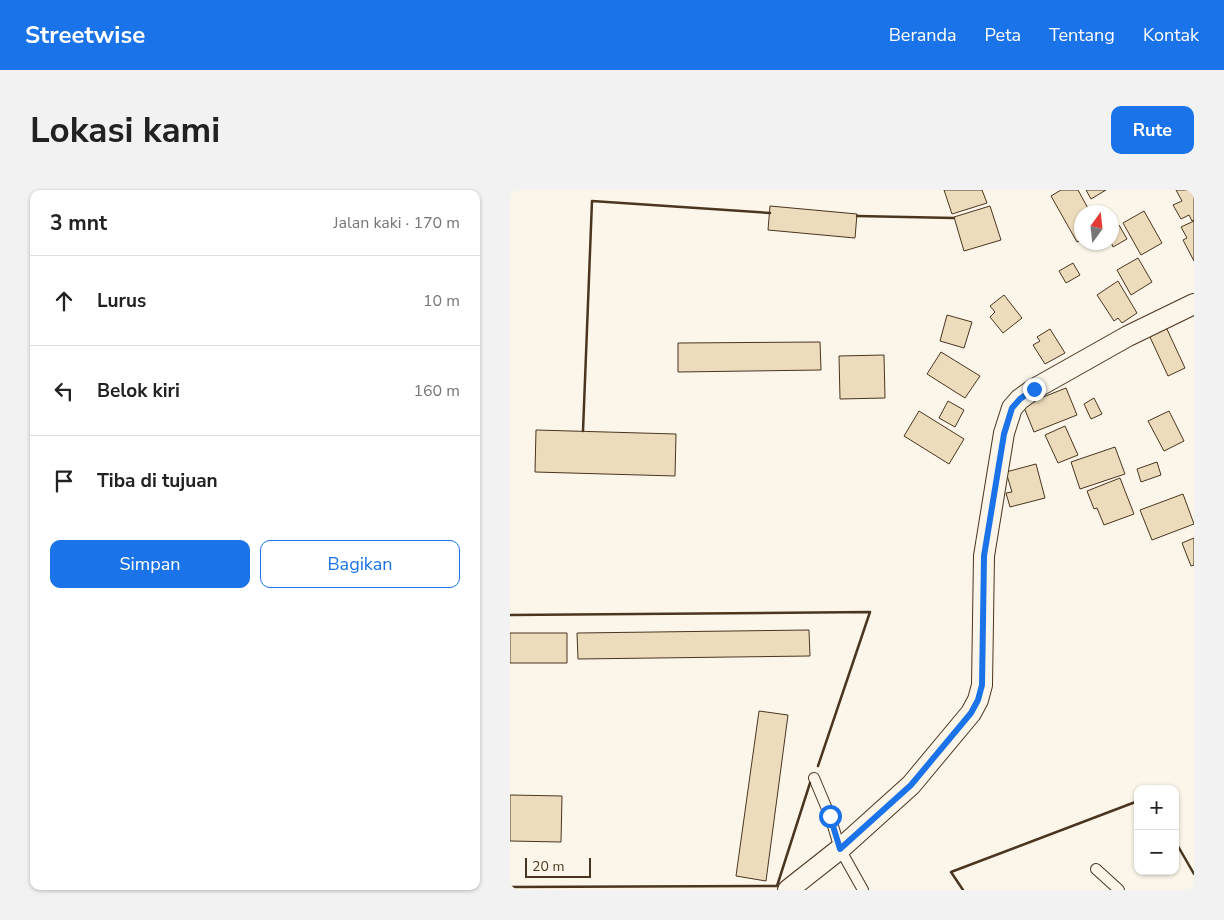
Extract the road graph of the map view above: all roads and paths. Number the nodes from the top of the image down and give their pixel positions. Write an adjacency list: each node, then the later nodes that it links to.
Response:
1 (1194, 304): 3 (street)
2 (814, 778): 3 (lane)
3 (840, 849): 5 (street); 6 (lane)
4 (1096, 869): 7 (lane)
5 (788, 890)
6 (864, 890)
7 (1119, 890)

